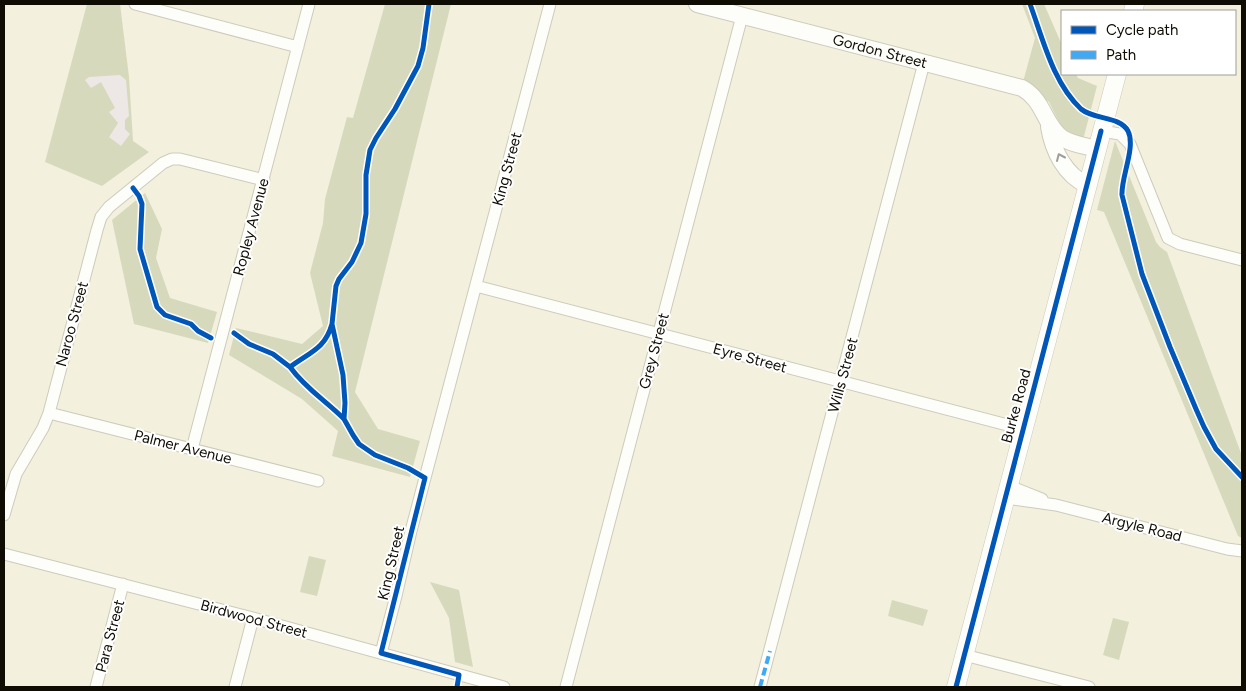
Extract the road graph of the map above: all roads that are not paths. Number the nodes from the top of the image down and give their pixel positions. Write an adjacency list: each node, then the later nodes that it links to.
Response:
1 (135, 4): 6 (street)
2 (310, 4): 6 (street, Ropley Avenue)
3 (550, 4): 15 (street, King Street)
4 (696, 4): 5 (street, Gordon Street)
5 (742, 16): 7 (street, Gordon Street); 16 (street, Grey Street)
6 (298, 47): 12 (street, Ropley Avenue)
7 (924, 63): 9 (street, Gordon Street); 17 (street, Wills Street)
8 (1116, 75): 10 (main road, Burke Road)
9 (1048, 119): 11 (street, Gordon Street); 13 (street, Gordon Street, one-way to 9)
10 (1101, 132): 11 (main road, Burke Road); 14 (street)
11 (1097, 149): 13 (main road, Burke Road)
12 (264, 180): 18 (street, Naroo Street); 20 (street, Ropley Avenue)
13 (1087, 185): 19 (main road, Burke Road)
14 (1242, 260)
15 (476, 286): 16 (street, Eyre Street); 30 (street, King Street)
16 (658, 334): 17 (street, Eyre Street); 35 (street, Grey Street)
17 (841, 382): 19 (street, Eyre Street); 36 (street, Wills Street)
18 (49, 413): 20 (street, Palmer Avenue); 23 (street, Naroo Street)
19 (1023, 429): 22 (main road, Burke Road)
20 (192, 449): 21 (street, Palmer Avenue)
21 (318, 481)
22 (1007, 492): 24 (street, Argyle Road); 31 (main road, Burke Road)
23 (4, 515)
24 (1227, 549): 25 (street, Argyle Road); 27 (street, Argyle Road)
25 (1242, 551)
26 (4, 554): 28 (street, Birdwood Street)
27 (1242, 556)
28 (123, 584): 29 (street, Birdwood Street); 32 (street, Para Street)
29 (253, 618): 30 (street, Birdwood Street); 33 (street)
30 (381, 653): 34 (street, Birdwood Street)
31 (964, 655): 37 (main road, Burke Road); 38 (street)
32 (96, 687)
33 (235, 687)
34 (504, 687)
35 (566, 687)
36 (760, 687)
37 (956, 687)
38 (1089, 687)

